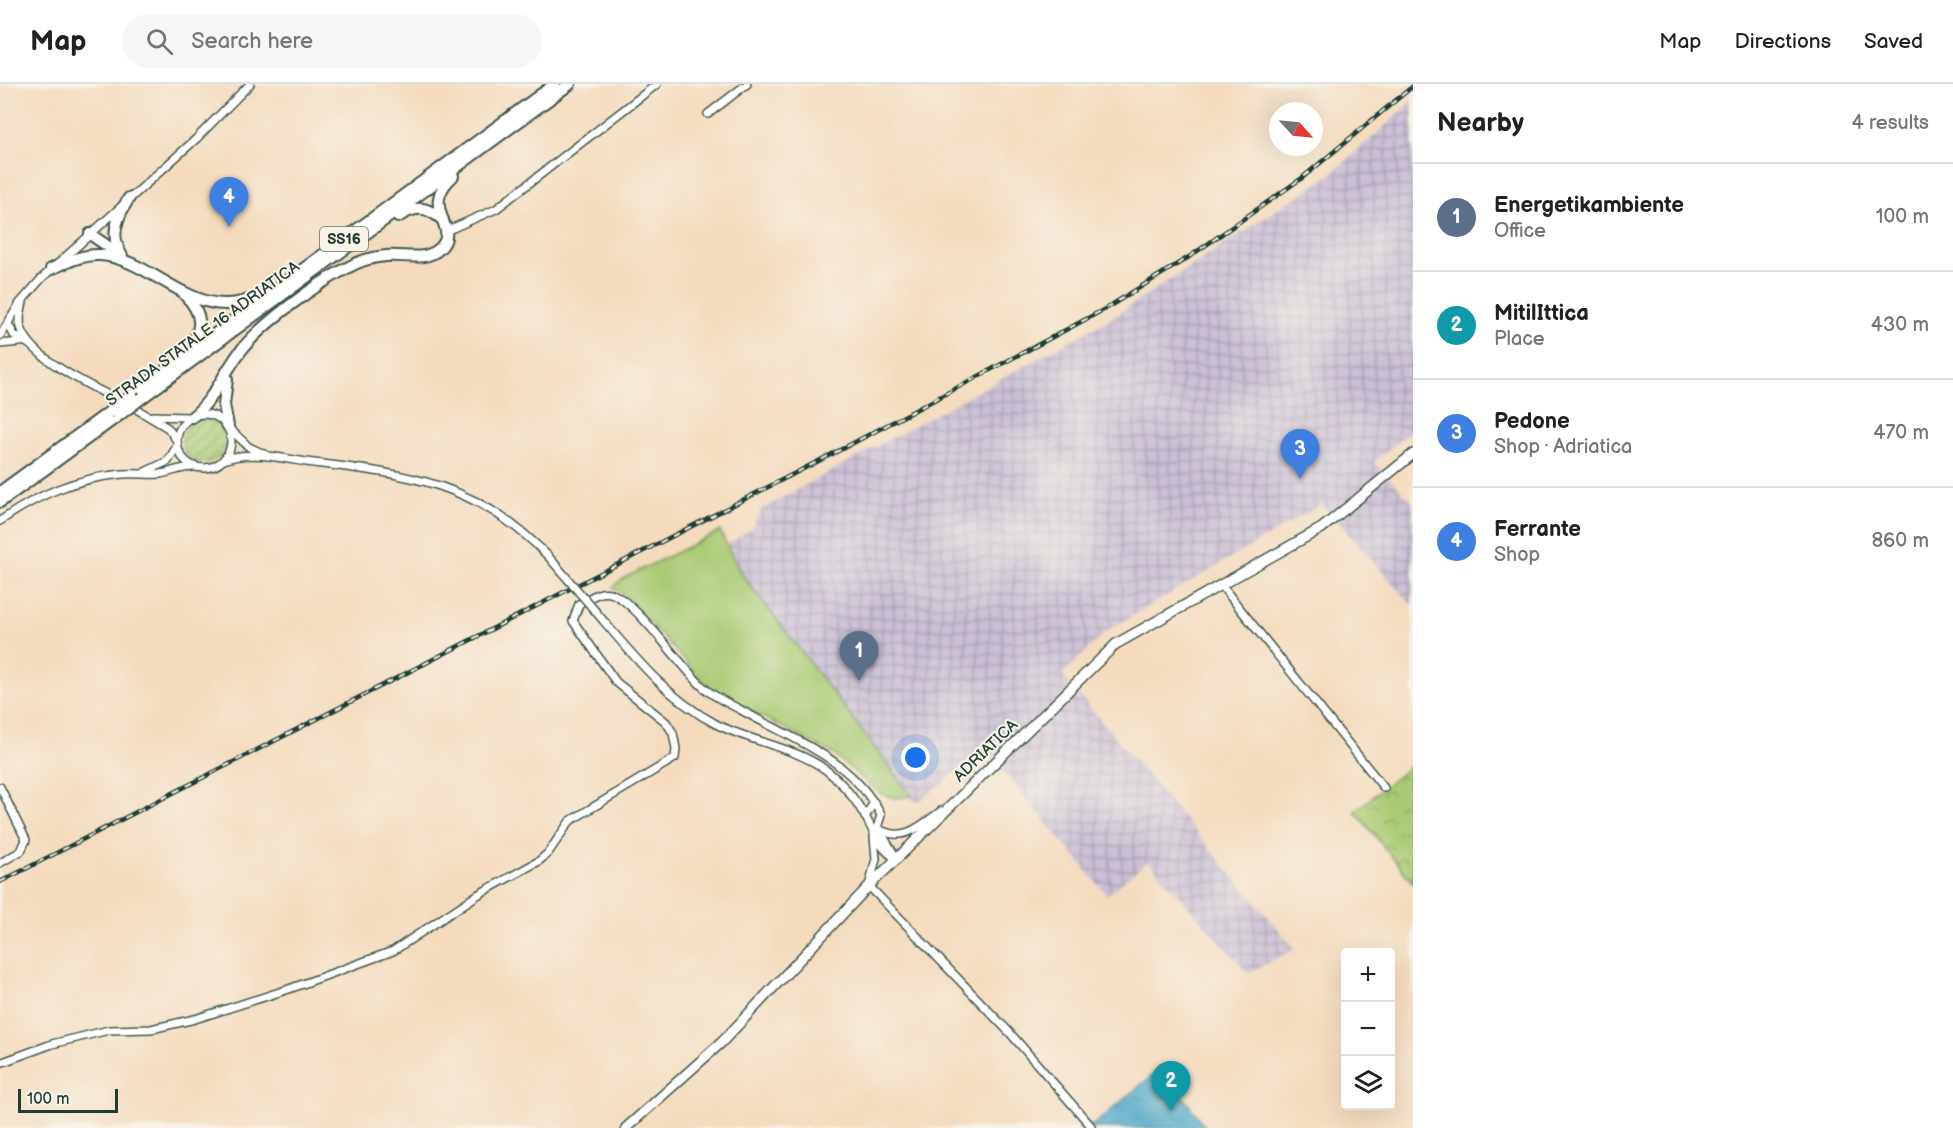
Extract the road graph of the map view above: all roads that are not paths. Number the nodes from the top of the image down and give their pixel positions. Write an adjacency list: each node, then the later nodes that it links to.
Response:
1 (250, 84): 8 (street)
2 (555, 84): 14 (highway, STRADA STATALE 16 ADRIATICA / SS16)
3 (570, 84): 7 (highway, STRADA STATALE 16 ADRIATICA / SS16)
4 (657, 84): 9 (street)
5 (747, 84): 6 (street)
6 (708, 114)
7 (496, 138): 9 (highway, SS16); 12 (highway, STRADA STATALE 16 ADRIATICA / SS16)
8 (129, 198): 10 (street); 13 (highway)
9 (445, 226): 12 (highway, SS16); 24 (highway, SS16)
10 (90, 234): 11 (highway, SS16); 13 (highway, SS16); 15 (street)
11 (108, 256): 13 (highway, SS16); 15 (highway, SS16)
12 (334, 256): 26 (highway, STRADA STATALE 16 ADRIATICA / SS16)
13 (126, 260): 16 (highway, SS16)
14 (312, 262): 16 (highway, SS16); 25 (highway, STRADA STATALE 16 ADRIATICA / SS16)
15 (51, 269): 17 (street)
16 (183, 292): 25 (highway, SS16)
17 (24, 297): 18 (street); 19 (street)
18 (8, 324): 19 (street); 20 (street); 21 (street)
19 (22, 331): 23 (street)
20 (0, 336)
21 (24, 343): 22 (street); 23 (street)
22 (0, 344)
23 (33, 346): 27 (street)
24 (229, 369): 31 (highway, SS16); 32 (highway, SS16)
25 (154, 379): 26 (highway, STRADA STATALE 16 ADRIATICA / SS16)
26 (138, 396): 29 (highway, STRADA STATALE 16 ADRIATICA / SS16, bridge)
27 (116, 399)
28 (138, 410): 30 (street)
29 (113, 415): 39 (highway, STRADA STATALE 16 ADRIATICA / SS16); 40 (highway, STRADA STATALE 16 ADRIATICA / SS16)
30 (150, 416): 31 (street); 33 (street)
31 (192, 417): 32 (street); 33 (street)
32 (228, 426): 35 (street); 36 (street)
33 (177, 443): 37 (street); 38 (street)
34 (1413, 454): 42 (main road, ADRIATICA)
35 (274, 458): 36 (street); 47 (street, bridge)
36 (224, 460): 37 (street)
37 (196, 467): 38 (street)
38 (143, 473): 41 (street)
39 (0, 492)
40 (0, 502)
41 (0, 521)
42 (1221, 585): 44 (street); 45 (main road, ADRIATICA)
43 (0, 788): 50 (street)
44 (1384, 788)
45 (961, 796): 48 (street); 49 (main road, ADRIATICA)
46 (874, 802): 47 (street); 48 (street); 52 (street)
47 (866, 817): 48 (street)
48 (875, 831): 49 (street); 51 (street)
49 (897, 859): 51 (main road, ADRIATICA)
50 (0, 863)
51 (868, 886): 53 (street); 54 (main road, ADRIATICA)
52 (0, 1063)
53 (1091, 1126)
54 (626, 1128)

